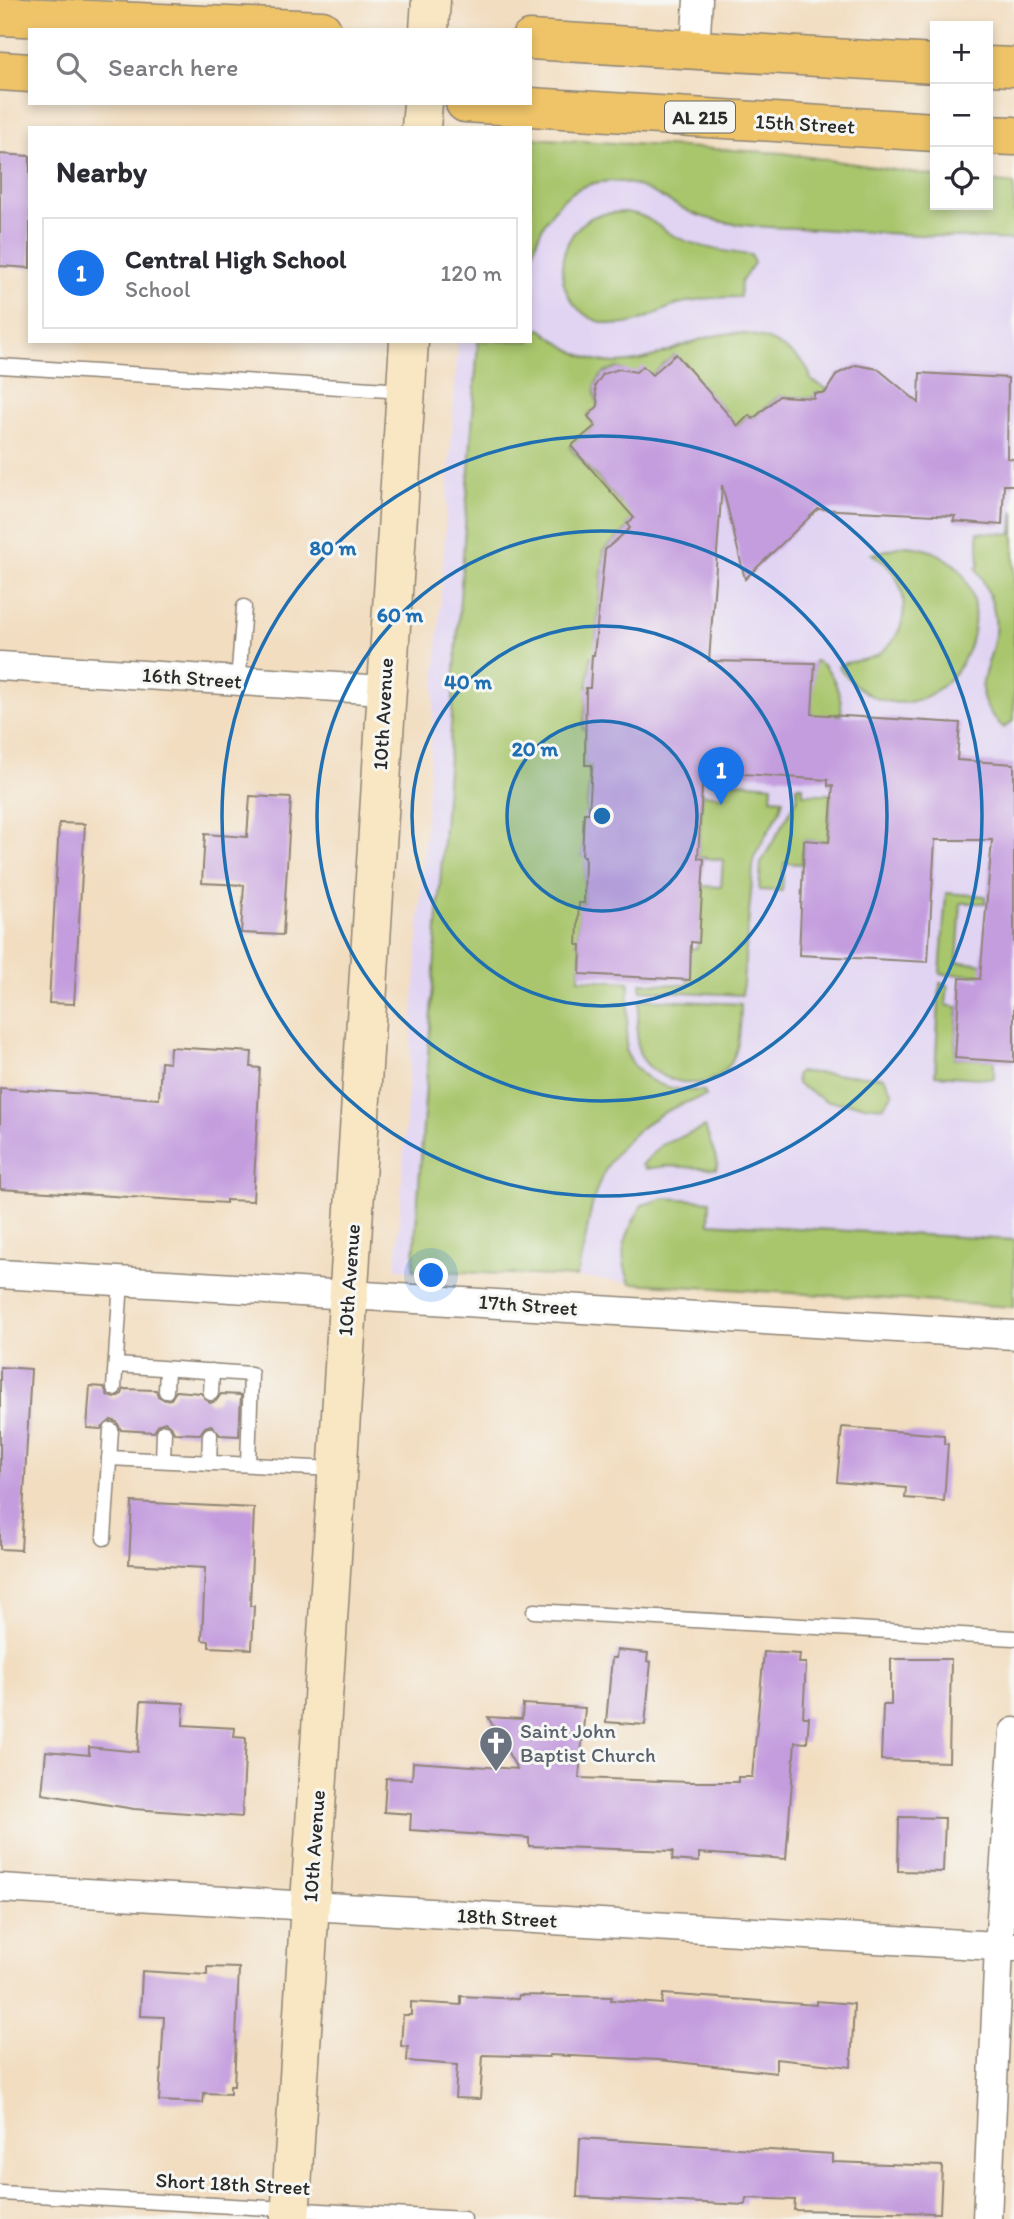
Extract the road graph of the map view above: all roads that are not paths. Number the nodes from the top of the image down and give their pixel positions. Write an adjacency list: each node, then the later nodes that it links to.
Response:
1 (431, 0): 5 (main road)
2 (698, 0): 7 (street)
3 (0, 16): 4 (main road)
4 (276, 28)
5 (429, 28)
6 (532, 40): 7 (main road)
7 (695, 50): 8 (main road)
8 (930, 64)
9 (993, 66): 10 (main road)
10 (1014, 68)
11 (0, 71): 12 (main road)
12 (28, 73)
13 (423, 105): 15 (main road)
14 (497, 105): 16 (main road, 15th Street / AL 215)
15 (421, 126)
16 (930, 132)
17 (993, 135): 18 (main road)
18 (1014, 136)
19 (409, 343): 21 (main road, 10th Avenue)
20 (0, 366): 21 (lane)
21 (406, 391): 25 (main road, 10th Avenue)
22 (244, 607): 24 (lane)
23 (0, 666): 24 (street, 16th Street)
24 (238, 681): 25 (street, 16th Street)
25 (384, 690): 28 (main road, 10th Avenue)
26 (0, 1274): 27 (street, 17th Street)
27 (121, 1281): 28 (street, 17th Street); 30 (lane)
28 (349, 1294): 29 (street, 17th Street); 43 (main road, 10th Avenue)
29 (1014, 1335)
30 (116, 1365): 31 (lane); 33 (lane)
31 (167, 1368): 32 (lane); 34 (lane)
32 (212, 1371): 35 (lane); 42 (lane)
33 (114, 1388)
34 (166, 1391)
35 (211, 1393)
36 (111, 1430): 39 (lane)
37 (164, 1432): 40 (lane)
38 (210, 1435): 41 (lane)
39 (109, 1458): 40 (lane); 44 (lane)
40 (163, 1460): 41 (lane)
41 (209, 1463): 42 (lane)
42 (248, 1464): 43 (lane)
43 (338, 1469): 49 (main road, 10th Avenue)
44 (104, 1538)
45 (534, 1611): 46 (lane)
46 (1014, 1637)
47 (1014, 1732): 50 (street)
48 (0, 1888): 49 (street, 18th Street)
49 (310, 1907): 50 (street, 18th Street); 52 (main road, 10th Avenue)
50 (1006, 1947): 54 (street)
51 (0, 2193): 52 (lane, Short 18th Street)
52 (290, 2213): 53 (lane, Short 18th Street)
53 (464, 2219)
54 (987, 2219)

